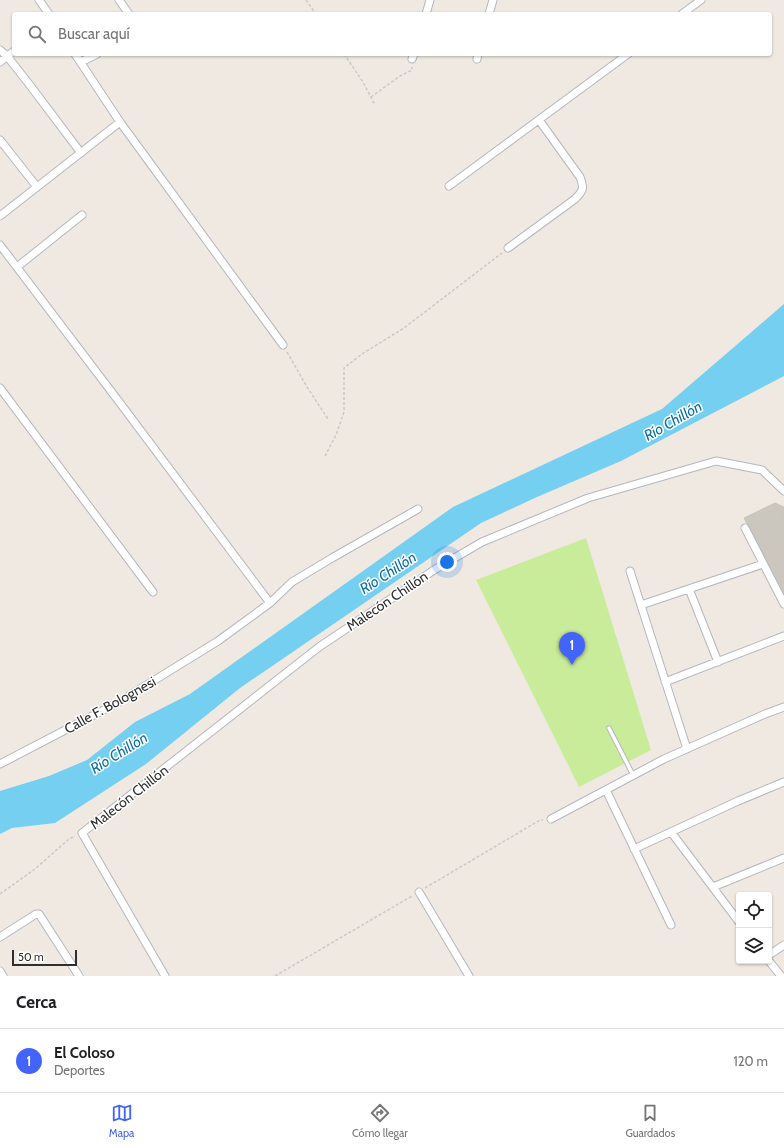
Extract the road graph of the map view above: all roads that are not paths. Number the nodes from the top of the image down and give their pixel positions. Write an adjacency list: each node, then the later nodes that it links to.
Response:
1 (39, 0): 6 (street)
2 (119, 0): 7 (street)
3 (430, 0): 8 (street)
4 (493, 0): 9 (street)
5 (701, 0): 10 (street)
6 (47, 12)
7 (128, 12)
8 (427, 12)
9 (490, 12)
10 (685, 12)
11 (0, 50): 13 (street)
12 (12, 52): 13 (street)
13 (7, 56): 17 (street); 22 (street)
14 (76, 56): 18 (street)
15 (93, 56): 18 (street)
16 (625, 56): 19 (street)
17 (0, 62)
18 (81, 62): 20 (street)
19 (539, 120): 23 (street); 28 (street)
20 (120, 122): 22 (street); 30 (street)
21 (0, 140): 24 (street)
22 (81, 153): 24 (street)
23 (449, 186)
24 (37, 187): 26 (street)
25 (82, 215): 29 (street)
26 (0, 216)
27 (0, 245): 29 (street)
28 (508, 248)
29 (16, 267): 39 (street)
30 (283, 345)
31 (0, 388): 38 (street)
32 (784, 492): 67 (street, Malecón Chillón)
33 (418, 509): 39 (street, Calle F. Bolognesi)
34 (745, 528): 35 (street)
35 (763, 564): 37 (street); 40 (street)
36 (630, 571): 41 (street)
37 (689, 589): 41 (street); 43 (street)
38 (153, 592)
39 (270, 603): 48 (street, Calle F. Bolognesi)
40 (784, 604)
41 (641, 605): 44 (street)
42 (784, 636): 43 (street)
43 (718, 662): 44 (street)
44 (665, 682): 47 (street)
45 (784, 707): 47 (street)
46 (609, 728): 49 (lane)
47 (686, 749): 49 (street)
48 (0, 764)
49 (633, 775): 51 (street)
50 (784, 782): 53 (street)
51 (606, 790): 52 (street); 54 (street)
52 (551, 819)
53 (672, 832): 54 (street); 56 (street)
54 (634, 849): 59 (street)
55 (784, 858): 56 (street)
56 (713, 887): 58 (street)
57 (419, 892): 68 (street)
58 (736, 918)
59 (671, 925)
60 (0, 937): 66 (street)
61 (784, 945): 62 (street)
62 (772, 953)
63 (771, 964): 69 (street)
64 (0, 971): 65 (street)
65 (3, 976)
66 (79, 976)
67 (165, 976)
68 (469, 976)
69 (781, 976)

